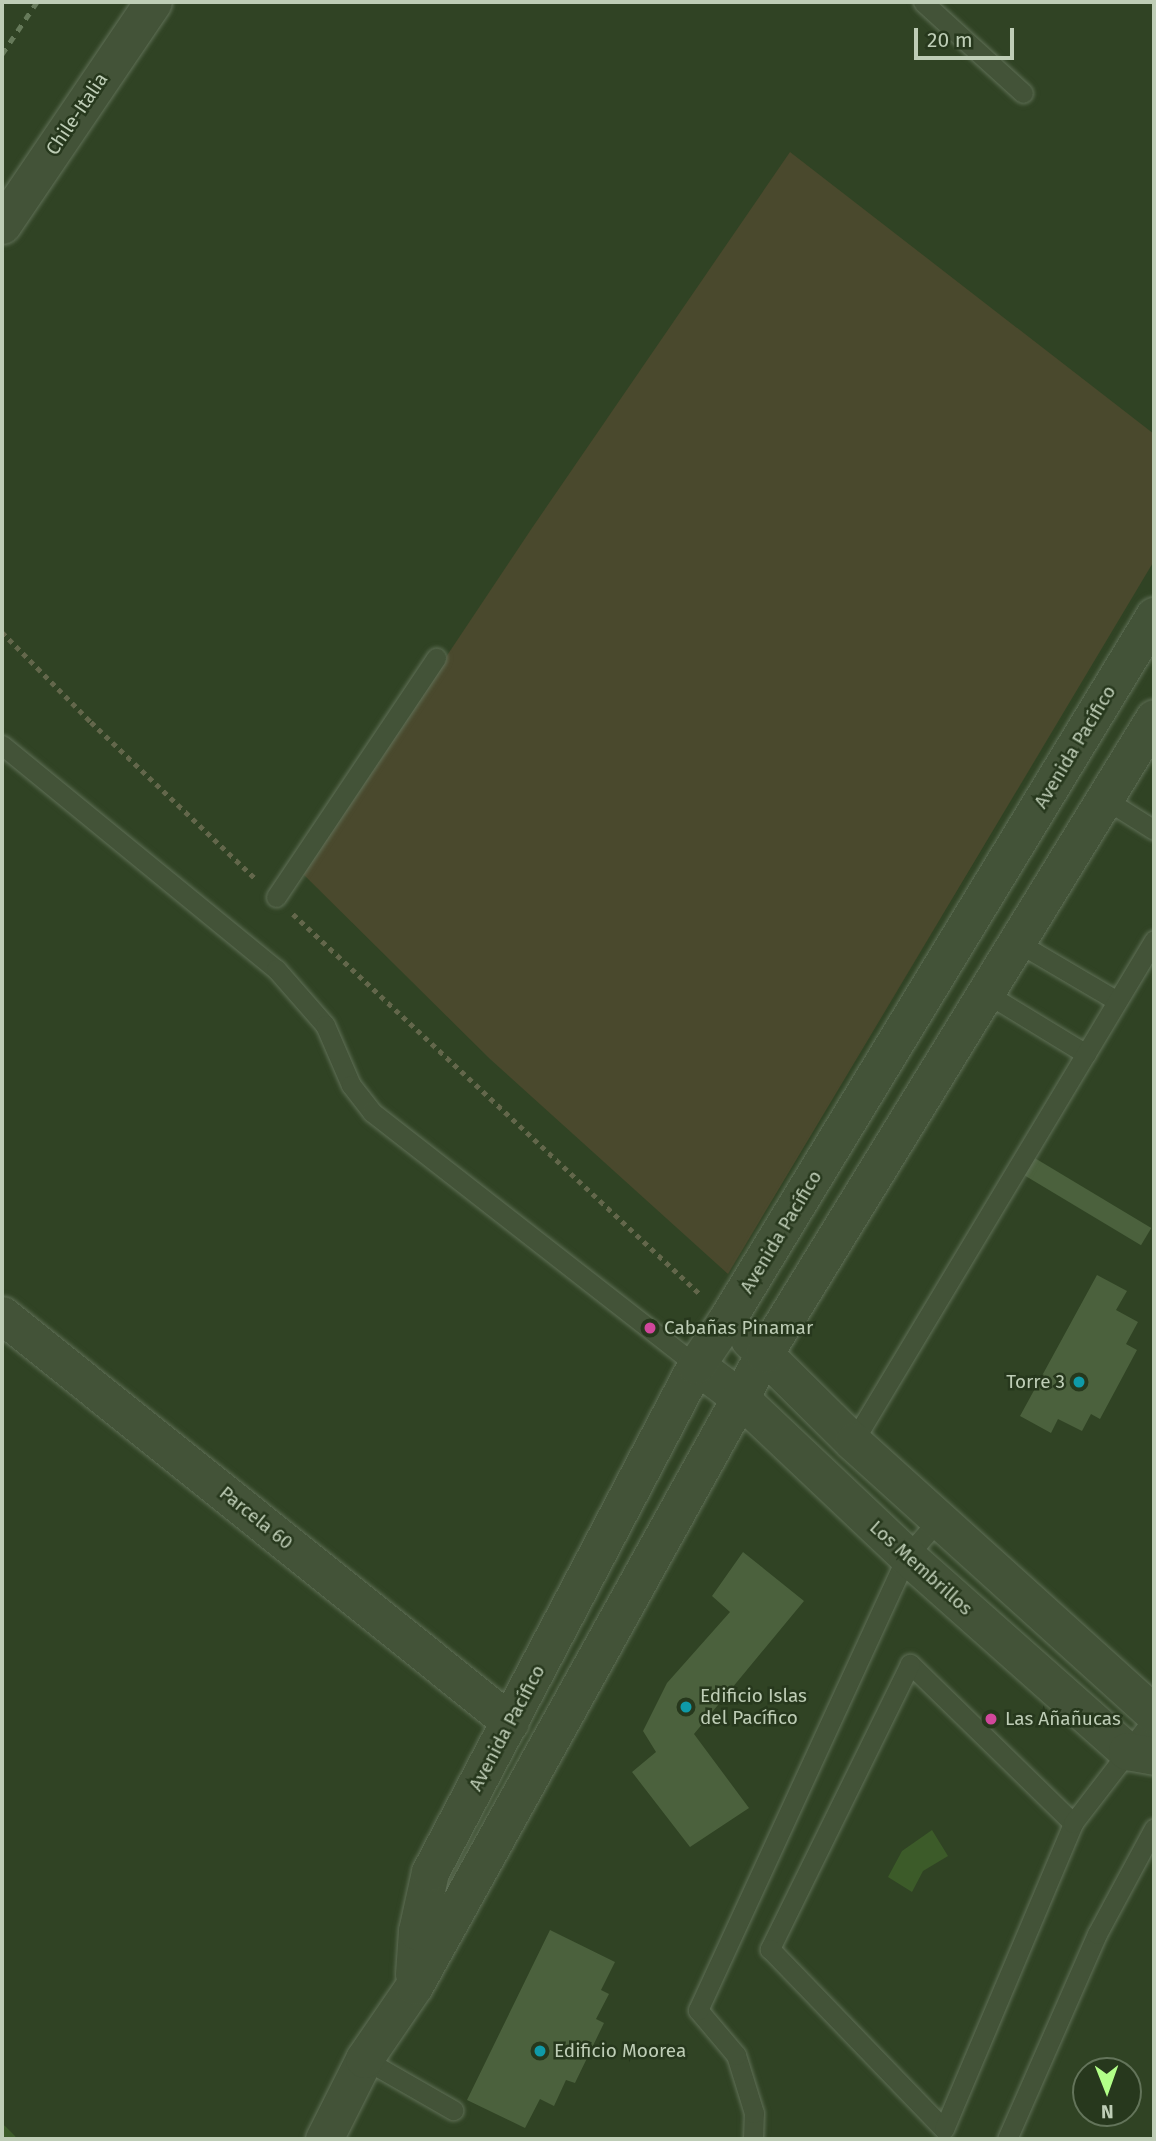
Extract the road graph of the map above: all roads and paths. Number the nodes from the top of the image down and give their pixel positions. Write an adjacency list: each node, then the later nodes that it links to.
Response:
1 (153, 2): 4 (street, Chile-Italia)
2 (923, 2): 3 (lane)
3 (1023, 93)
4 (2, 225)
5 (1154, 616): 19 (street, Avenida Pacífico)
6 (2, 632): 12 (path)
7 (436, 658): 12 (lane)
8 (1154, 719): 10 (street)
9 (2, 745): 21 (lane)
10 (1105, 799): 11 (lane); 14 (street)
11 (1154, 830)
12 (276, 897): 19 (path)
13 (1154, 940): 16 (lane)
14 (1017, 942): 15 (street); 16 (lane)
15 (986, 993): 17 (lane); 20 (street)
16 (1117, 1002): 17 (lane)
17 (1086, 1054): 23 (lane)
18 (2, 1315): 27 (street, Parcela 60)
19 (727, 1319): 20 (street); 21 (street, Avenida Pacífico)
20 (764, 1354): 22 (street); 23 (street)
21 (696, 1365): 22 (street, Los Membrillos); 27 (street, Avenida Pacífico)
22 (740, 1398): 25 (street, Los Membrillos); 31 (street)
23 (853, 1442): 24 (street)
24 (939, 1519): 25 (lane); 26 (street)
25 (907, 1556): 28 (street, Los Membrillos); 35 (lane)
26 (1154, 1716): 28 (lane)
27 (510, 1722): 31 (street, Avenida Pacífico)
28 (1140, 1753): 29 (lane)
29 (1073, 1822): 29 (lane)
30 (1154, 1828): 36 (lane)
31 (414, 1986): 32 (street)
32 (364, 2059): 33 (lane); 34 (street)
33 (453, 2110)
34 (324, 2139)
35 (753, 2139)
36 (1007, 2139)

